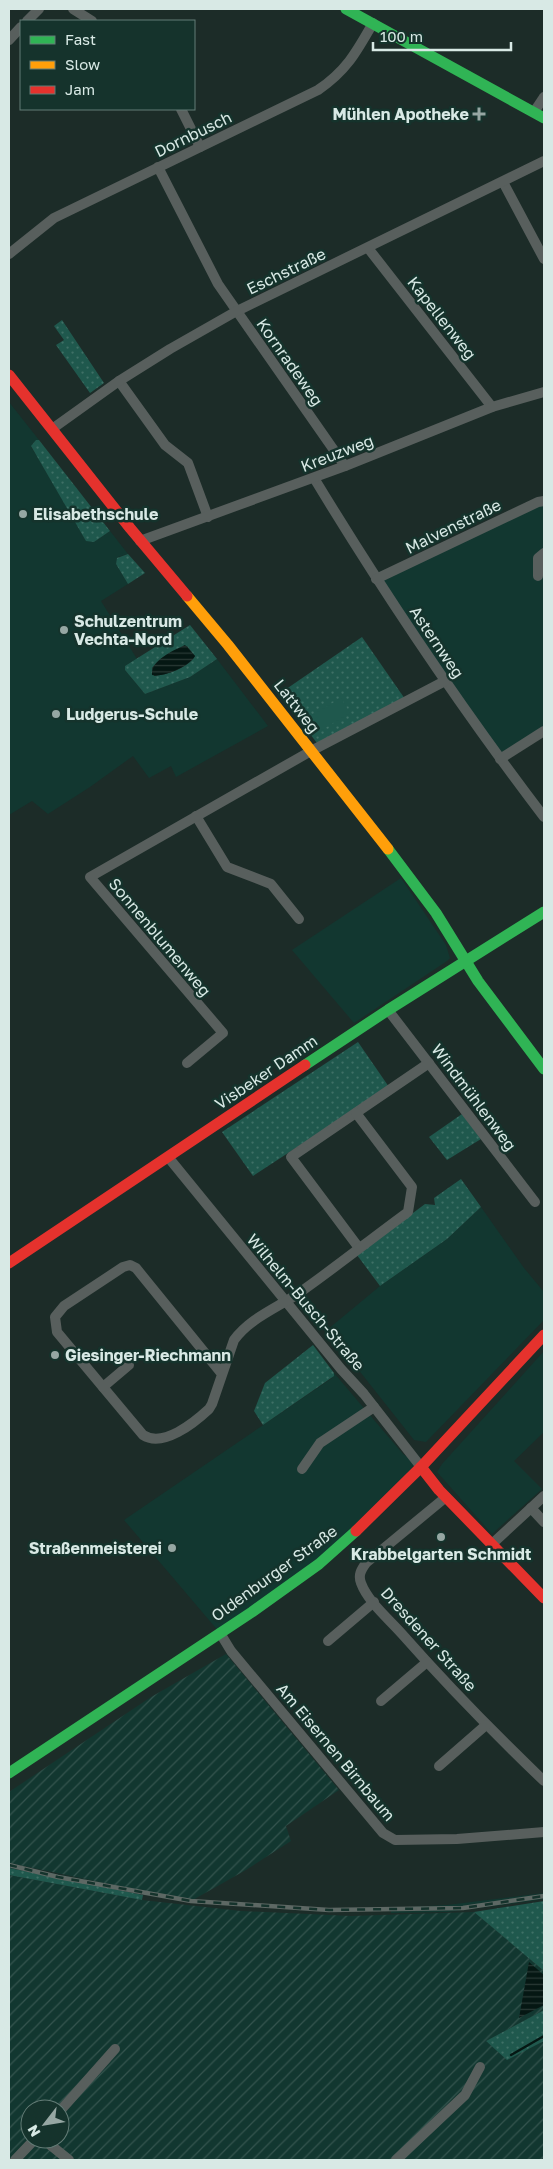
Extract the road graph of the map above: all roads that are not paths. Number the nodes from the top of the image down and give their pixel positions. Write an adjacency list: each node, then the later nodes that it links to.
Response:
1 (39, 9): 4 (street)
2 (72, 9): 5 (street)
3 (346, 9): 6 (street)
4 (28, 20)
5 (90, 20)
6 (373, 23): 11 (street); 12 (street, Dornbusch)
7 (20, 28): 8 (street)
8 (9, 40)
9 (544, 97): 11 (street)
10 (182, 110): 12 (street)
11 (539, 115)
12 (200, 147): 14 (street, Dornbusch)
13 (544, 161): 15 (street, Eschstraße)
14 (158, 167): 17 (street, Dornbusch); 19 (street, Kornradeweg)
15 (503, 182): 16 (street, Eschstraße); 18 (street)
16 (368, 248): 19 (street, Eschstraße); 23 (street, Kapellenweg)
17 (9, 254)
18 (544, 259)
19 (236, 312): 21 (street, Eschstraße); 25 (street, Kornradeweg)
20 (9, 375): 24 (street, Lattweg)
21 (119, 381): 24 (street, Eschstraße); 28 (street)
22 (544, 392): 23 (street, Kreuzweg)
23 (492, 407): 25 (street, Kreuzweg)
24 (52, 429): 29 (street, Lattweg)
25 (345, 466): 26 (street, Kreuzweg)
26 (314, 478): 28 (street, Kreuzweg); 32 (street, Asternweg)
27 (544, 501): 32 (street, Malvenstraße)
28 (208, 517): 29 (street, Kreuzweg)
29 (140, 541): 35 (street, Lattweg)
30 (544, 553): 31 (street)
31 (538, 576)
32 (376, 579): 33 (street, Asternweg)
33 (445, 681): 35 (street); 36 (street, Asternweg)
34 (544, 731): 36 (street)
35 (311, 752): 37 (street); 41 (street, Lattweg)
36 (500, 759): 38 (street, Asternweg)
37 (196, 816): 40 (street); 43 (street, Sonnenblumenweg)
38 (544, 817)
39 (544, 912): 41 (street, Visbeker Damm)
40 (299, 919)
41 (465, 960): 42 (street, Visbeker Damm); 45 (street, Lattweg)
42 (388, 1010): 44 (street, Windmühlenweg); 47 (street, Visbeker Damm)
43 (187, 1063)
44 (429, 1063): 46 (street); 48 (street, Windmühlenweg)
45 (544, 1069)
46 (356, 1113): 49 (street); 49 (street)
47 (168, 1157): 50 (street, Visbeker Damm); 51 (street, Wilhelm-Busch-Straße)
48 (535, 1202)
49 (359, 1248): 51 (street)
50 (9, 1264)
51 (284, 1300): 54 (street); 56 (street, Wilhelm-Busch-Straße)
52 (544, 1335): 57 (street, Oldenburger Straße)
53 (129, 1365): 55 (street)
54 (222, 1374): 55 (street); 55 (street)
55 (103, 1387)
56 (374, 1407): 57 (street, Wilhelm-Busch-Straße); 58 (street)
57 (421, 1467): 60 (street); 66 (street, Oldenburger Straße)
58 (302, 1469)
59 (544, 1496): 61 (street)
60 (446, 1497): 63 (street); 65 (street, Dresdener Straße)
61 (531, 1508): 62 (street); 63 (street)
62 (544, 1522)
63 (492, 1544): 64 (street)
64 (544, 1598)
65 (374, 1602): 67 (street); 68 (street, Dresdener Straße)
66 (220, 1633): 72 (street, Oldenburger Straße); 74 (street, Am Eisernen Birnbaum)
67 (328, 1641)
68 (427, 1662): 69 (street); 70 (street, Dresdener Straße)
69 (381, 1701)
70 (486, 1725): 71 (street); 73 (street, Dresdener Straße)
71 (439, 1766)
72 (9, 1773)
73 (544, 1782)
74 (544, 1832)
75 (116, 2049): 77 (street)
76 (480, 2067): 80 (street)
77 (70, 2100)
78 (25, 2149): 81 (street)
79 (55, 2149): 82 (street)
80 (399, 2159)
81 (14, 2160)
82 (69, 2160)

